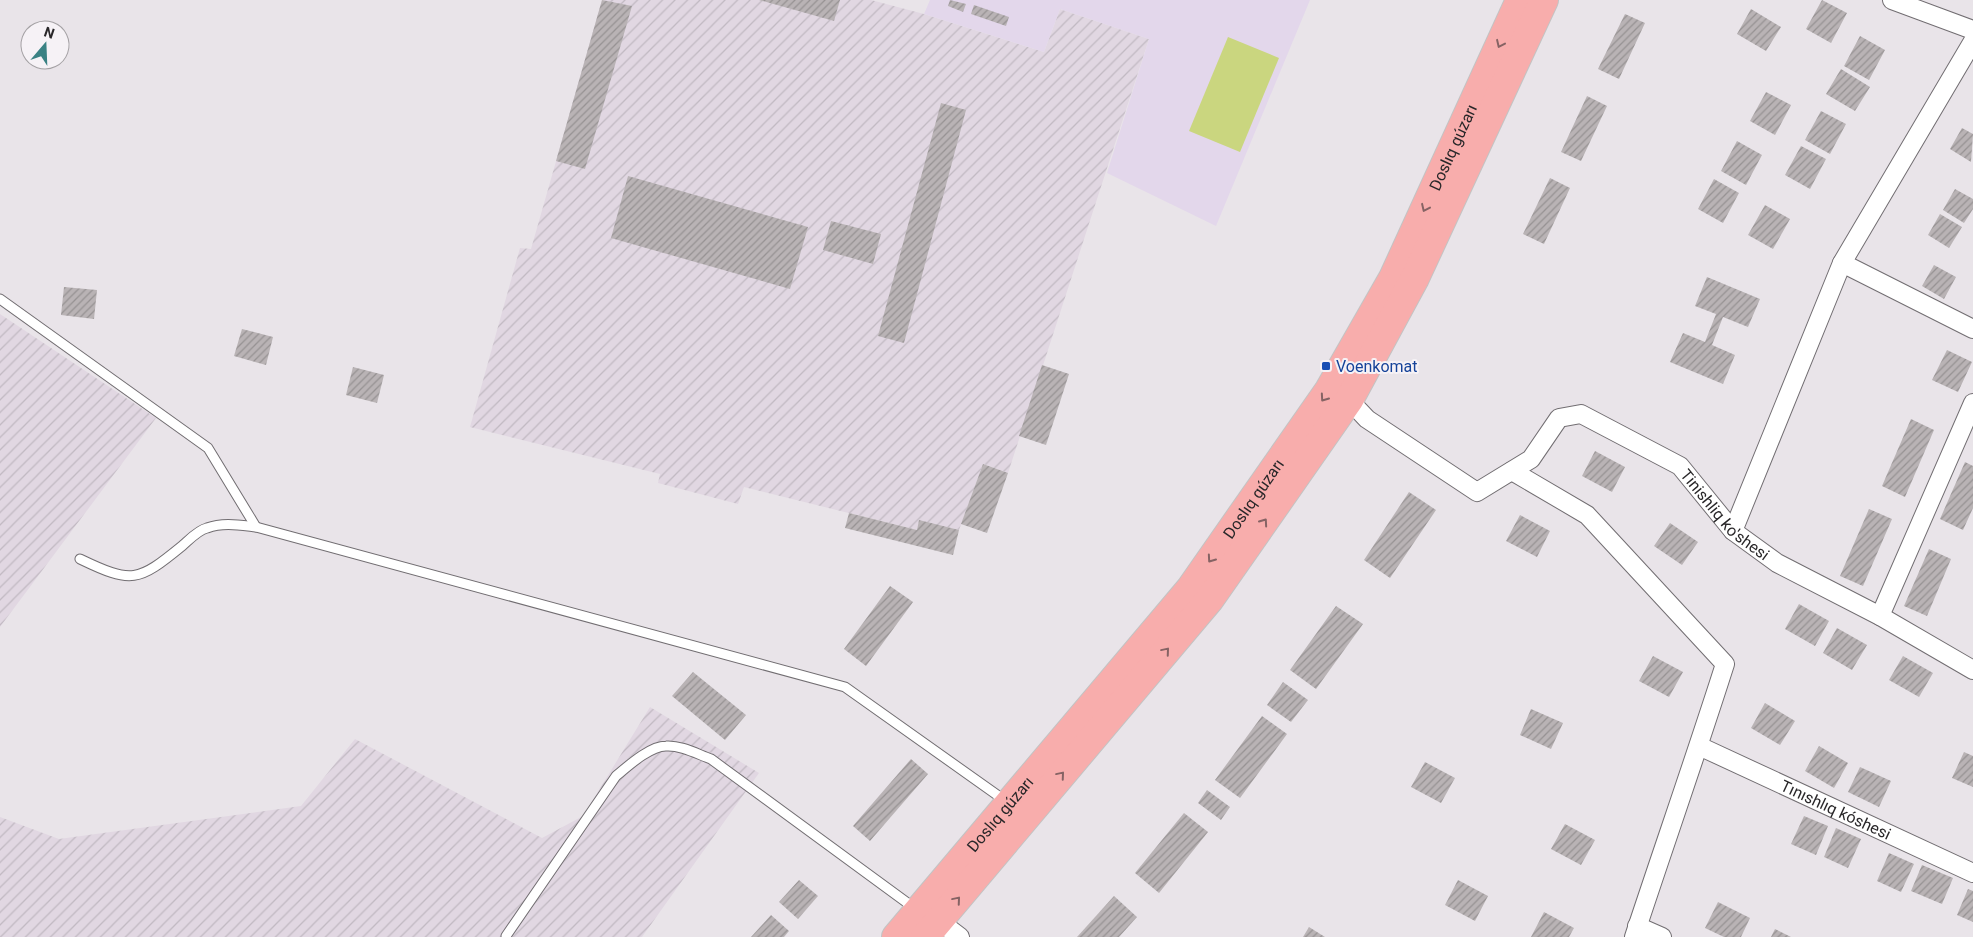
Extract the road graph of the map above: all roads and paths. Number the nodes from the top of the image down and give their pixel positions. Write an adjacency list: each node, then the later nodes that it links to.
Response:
1 (1520, 0): 18 (main road, Doslıq gúzarı, one-way to 18)
2 (1544, 0): 9 (main road, Doslıq gúzarı)
3 (1892, 0): 4 (street)
4 (1973, 30)
5 (1973, 41): 6 (street)
6 (1842, 263): 8 (street); 13 (street)
7 (0, 299): 12 (lane)
8 (1973, 328)
9 (1348, 400): 11 (street, Tinishliq ko'shesi); 20 (main road, Doslıq gúzarı, one-way to 9)
10 (1973, 403): 15 (street)
11 (1512, 471): 13 (street, Tinishliq ko'shesi); 17 (street)
12 (256, 527): 14 (lane); 18 (lane)
13 (1733, 531): 15 (street, Tinishliq ko'shesi)
14 (80, 559)
15 (1880, 616): 16 (street, Tinishliq ko'shesi)
16 (1973, 670)
17 (1699, 746): 19 (street, Tınıshlıq kóshesi); 21 (street)
18 (1009, 804): 20 (main road, Doslıq gúzarı)
19 (1973, 873)
20 (936, 927): 22 (lane); 23 (main road, Doslıq gúzarı)
21 (1636, 932): 24 (street)
22 (506, 936)
23 (896, 937)
24 (1662, 937)

